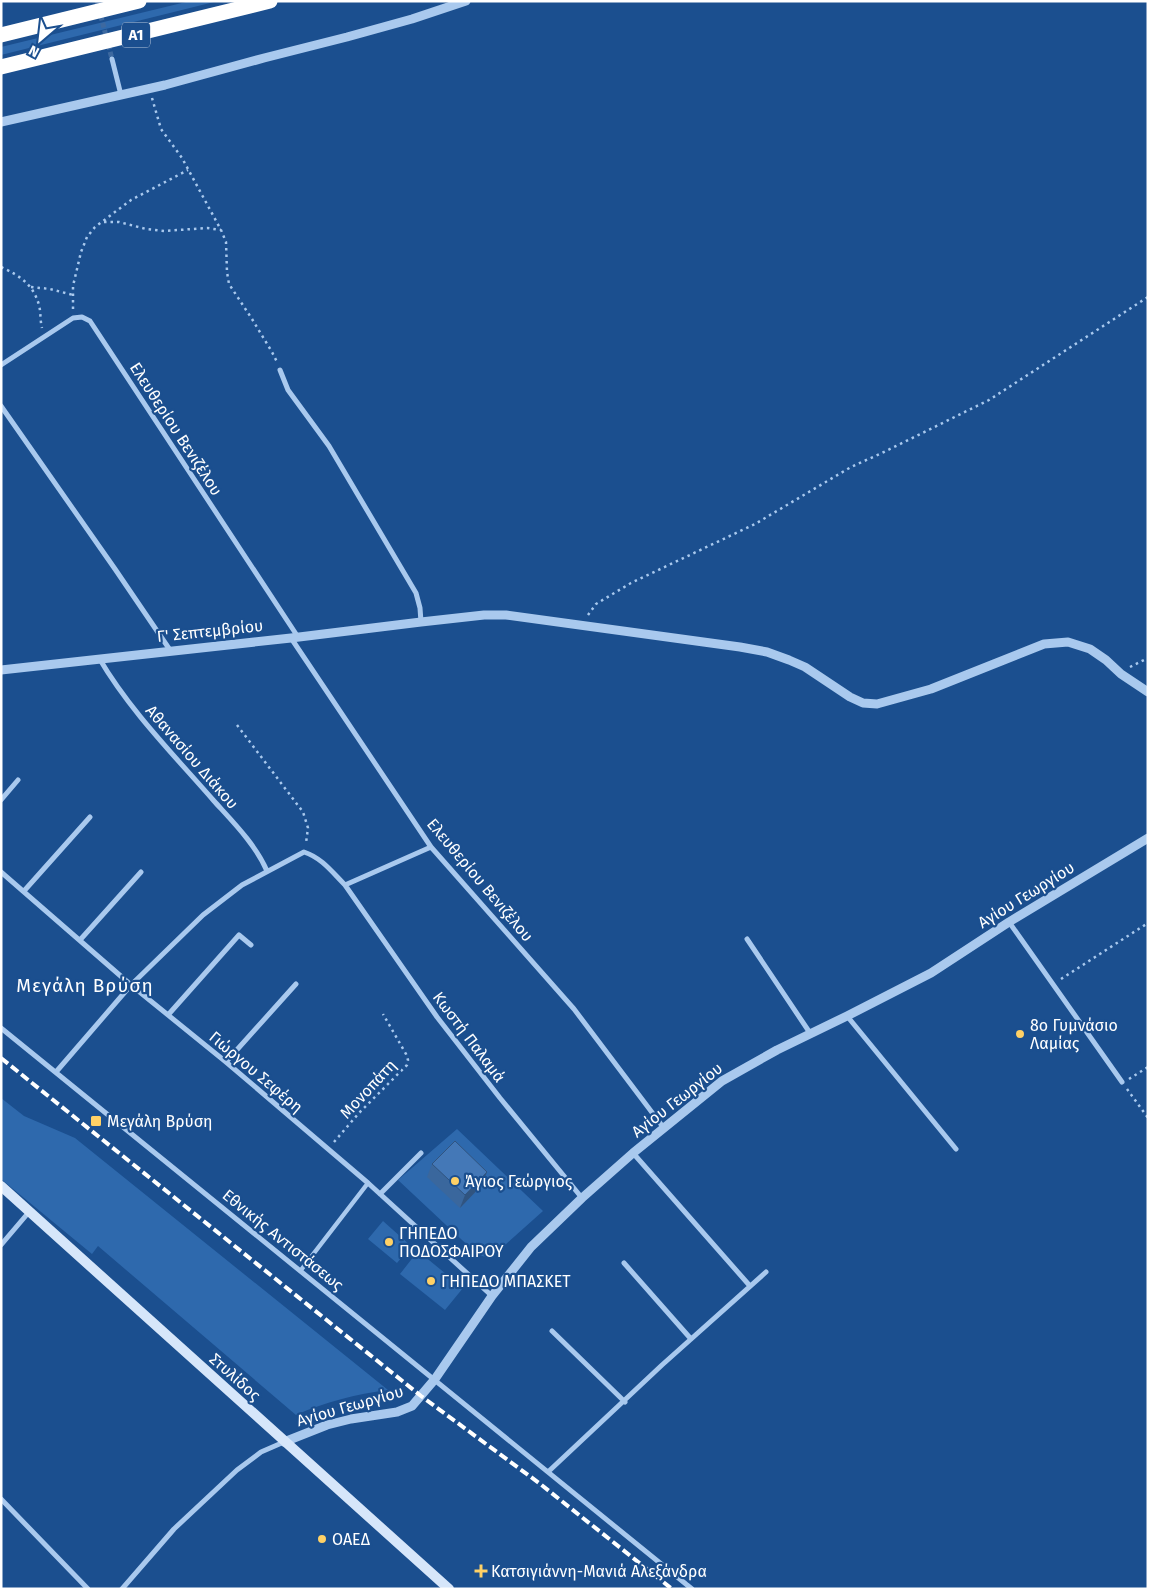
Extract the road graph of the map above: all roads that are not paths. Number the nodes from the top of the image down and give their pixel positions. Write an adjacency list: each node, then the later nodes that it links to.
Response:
1 (139, 1): 4 (highway, Α1)
2 (270, 1): 6 (highway, Α1)
3 (466, 1): 7 (street)
4 (1, 35)
5 (112, 59): 7 (street)
6 (1, 67)
7 (122, 96): 8 (street)
8 (1, 122)
9 (1, 365): 13 (street, Ελευθερίου Βενιζέλου)
10 (280, 370): 12 (street)
11 (1, 406): 14 (street)
12 (421, 622): 13 (street, Γ' Σεπτεμβρίου); 17 (street, Γ' Σεπτεμβρίου)
13 (294, 638): 14 (street, Γ' Σεπτεμβρίου); 22 (street, Ελευθερίου Βενιζέλου)
14 (170, 650): 15 (street, Γ' Σεπτεμβρίου)
15 (98, 658): 16 (street, Γ' Σεπτεμβρίου); 23 (street, Αθανασίου Διάκου)
16 (1, 670)
17 (1148, 692)
18 (18, 780): 19 (street)
19 (1, 800)
20 (90, 817): 27 (street)
21 (1148, 838): 28 (street, Αγίου Γεωργίου)
22 (431, 847): 26 (street); 41 (street, Ελευθερίου Βενιζέλου)
23 (267, 871): 26 (street, Κωστή Παλαμά); 33 (street)
24 (1, 872): 27 (street, Γιώργου Σεφέρη)
25 (141, 872): 30 (street)
26 (345, 885): 48 (street, Κωστή Παλαμά)
27 (24, 891): 30 (street, Γιώργου Σεφέρη)
28 (1009, 922): 35 (street, Αγίου Γεωργίου); 40 (street)
29 (747, 939): 37 (street)
30 (80, 940): 33 (street, Γιώργου Σεφέρη)
31 (251, 945): 34 (street)
32 (296, 984): 38 (street)
33 (131, 985): 34 (street, Γιώργου Σεφέρη); 39 (street)
34 (168, 1015): 38 (street, Γιώργου Σεφέρη)
35 (847, 1016): 37 (street, Αγίου Γεωργίου); 42 (street)
36 (1, 1028): 39 (street, Εθνικής Αντιστάσεως)
37 (810, 1033): 41 (street, Αγίου Γεωργίου)
38 (226, 1062): 45 (street, Γιώργου Σεφέρη)
39 (56, 1072): 52 (street, Εθνικής Αντιστάσεως)
40 (1122, 1082)
41 (663, 1127): 44 (street, Αγίου Γεωργίου)
42 (956, 1149)
43 (421, 1152): 47 (street)
44 (633, 1153): 48 (street, Αγίου Γεωργίου); 54 (street)
45 (368, 1183): 47 (street, Γιώργου Σεφέρη); 52 (street)
46 (1, 1186): 49 (main road, Στυλίδος)
47 (380, 1194): 55 (street, Γιώργου Σεφέρη)
48 (582, 1198): 55 (street, Αγίου Γεωργίου)
49 (29, 1212): 50 (street); 60 (main road, Στυλίδος)
50 (1, 1245)
51 (624, 1263): 57 (street)
52 (301, 1270): 58 (street, Εθνικής Αντιστάσεως)
53 (766, 1272): 54 (street)
54 (750, 1286): 57 (street)
55 (492, 1296): 58 (street, Αγίου Γεωργίου)
56 (552, 1331): 59 (street)
57 (691, 1339): 59 (street)
58 (435, 1380): 60 (street, Αγίου Γεωργίου); 61 (street, Εθνικής Αντιστάσεως)
59 (625, 1402): 61 (street)
60 (284, 1442): 64 (street); 65 (main road, Στυλίδος)
61 (549, 1472): 66 (street, Εθνικής Αντιστάσεως)
62 (1, 1499): 63 (street)
63 (88, 1589)
64 (122, 1589)
65 (449, 1589)
66 (692, 1589)

